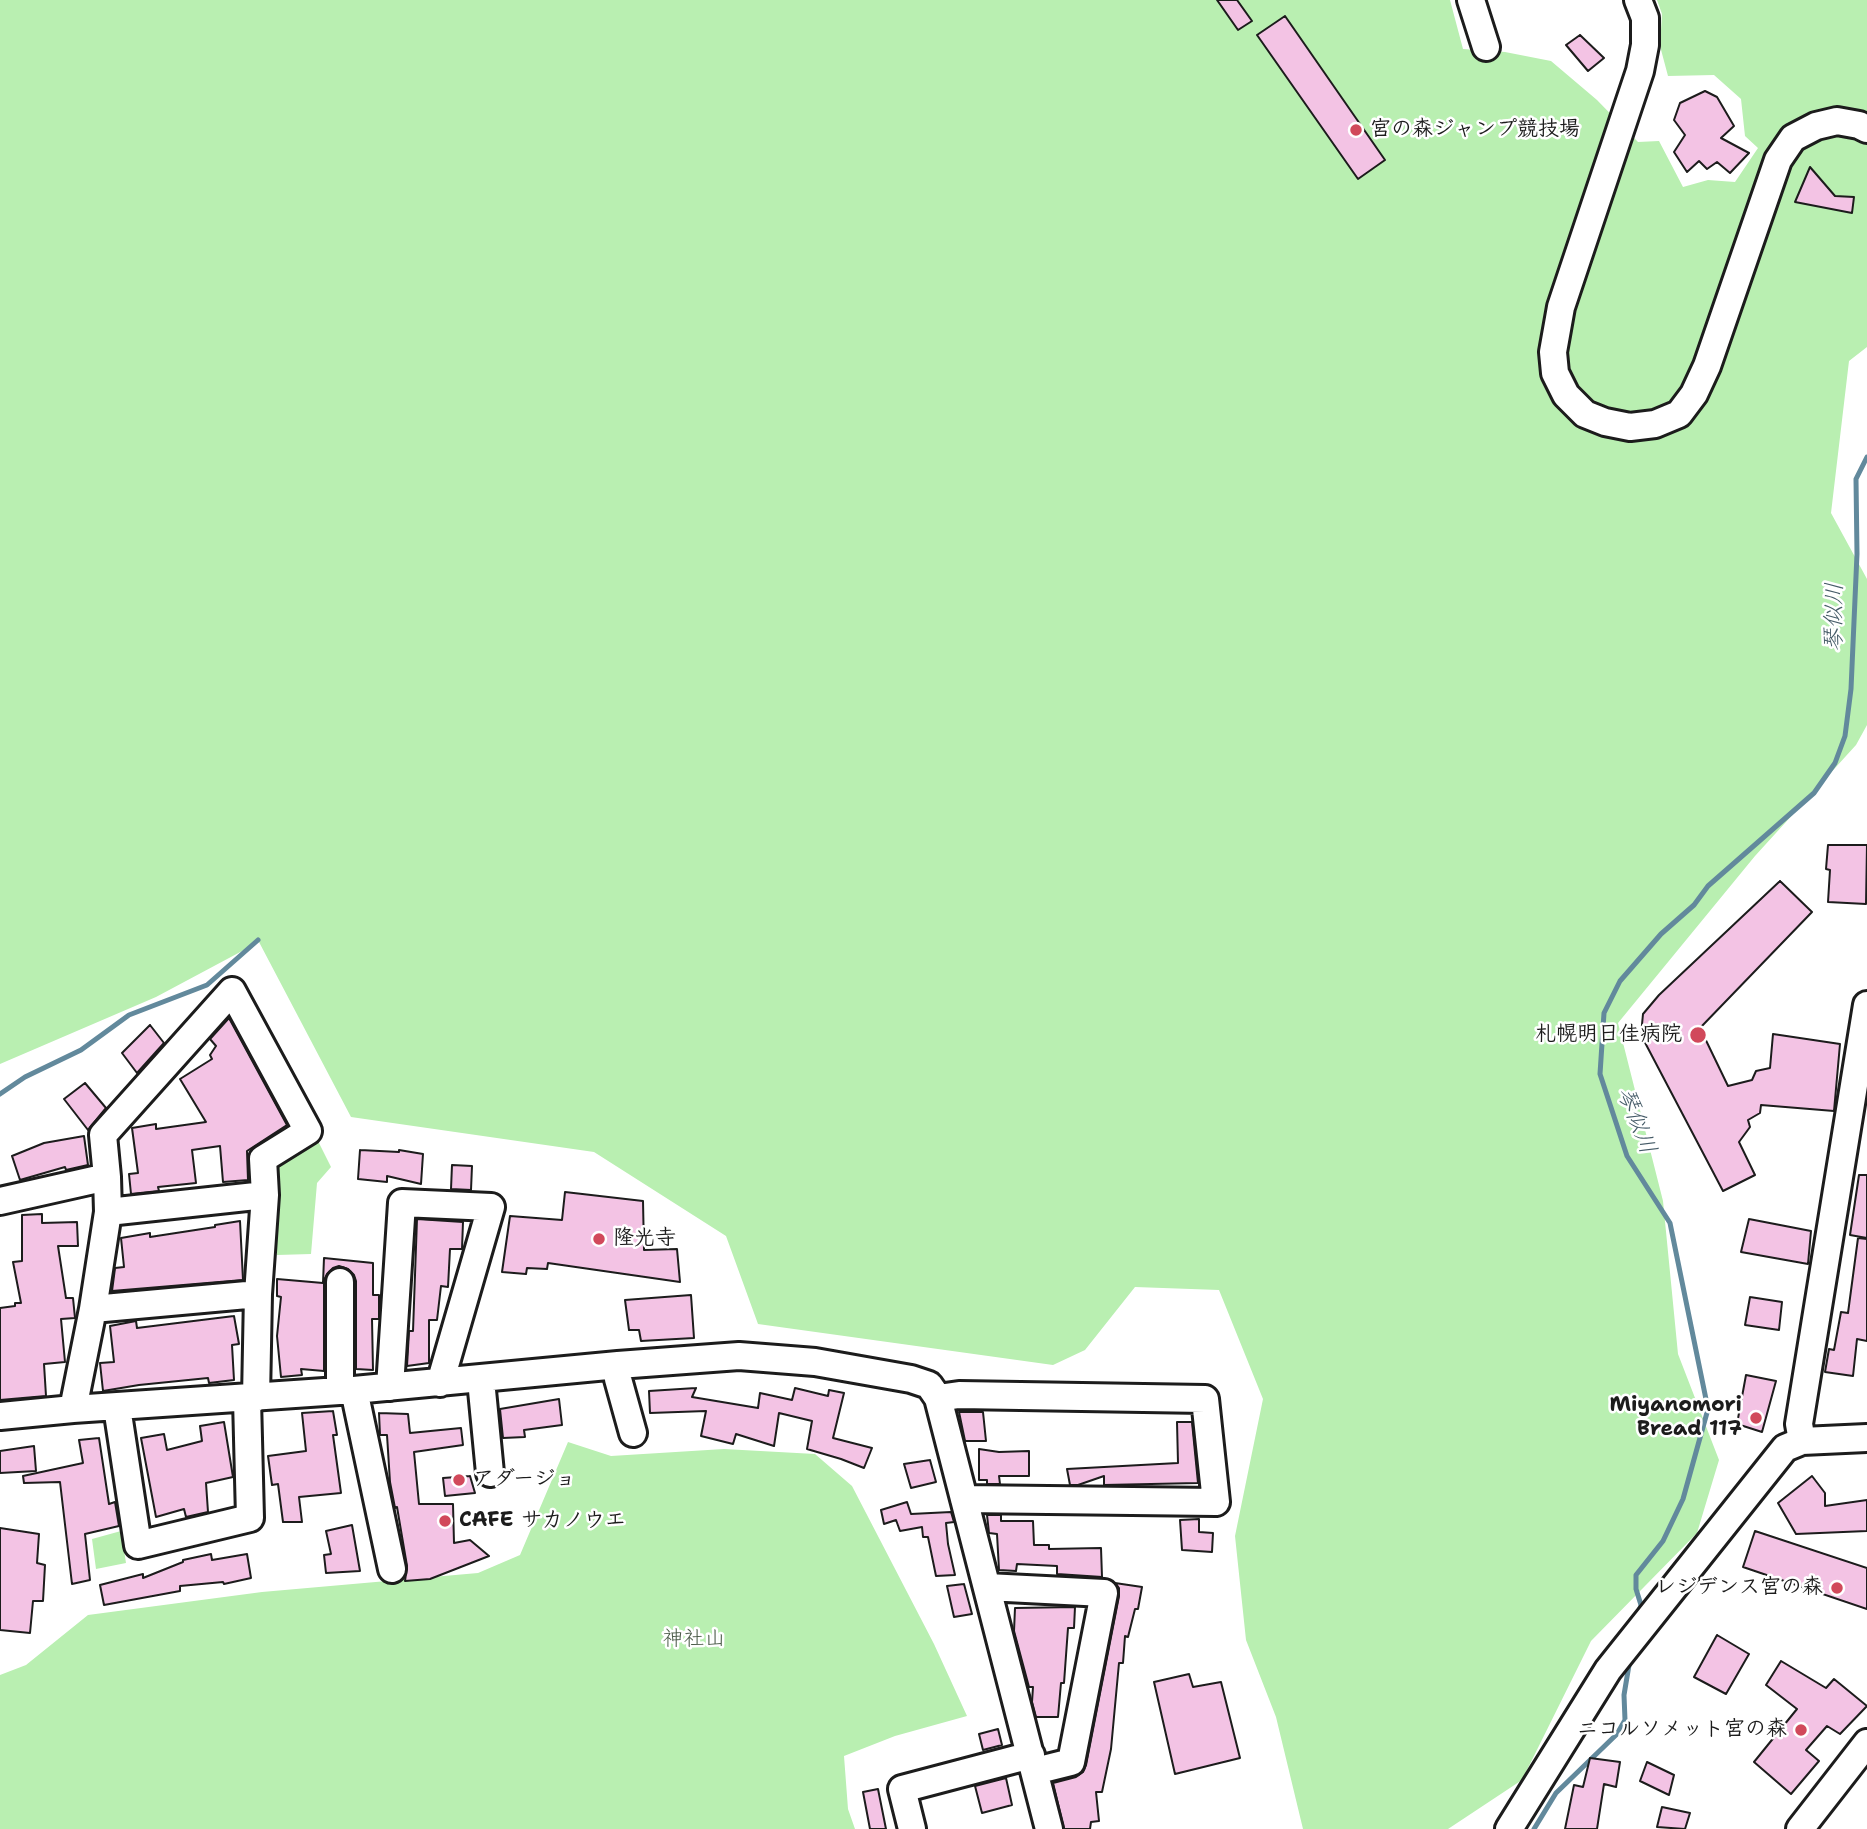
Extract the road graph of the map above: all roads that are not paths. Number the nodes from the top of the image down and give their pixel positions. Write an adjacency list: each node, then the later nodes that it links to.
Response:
1 (1471, 0): 3 (street)
2 (1638, 0): 4 (street)
3 (1486, 47)
4 (1867, 129)
5 (1867, 1005): 6 (street)
6 (1862, 1062): 26 (street)
7 (107, 1177): 8 (street); 9 (street); 10 (street)
8 (265, 1195): 10 (street); 12 (street)
9 (0, 1201)
10 (108, 1212): 13 (street)
11 (340, 1282): 18 (street)
12 (258, 1294): 13 (street); 19 (street)
13 (93, 1309): 22 (street)
14 (618, 1365): 15 (street); 20 (street); 24 (street)
15 (481, 1380): 16 (street); 27 (street)
16 (440, 1383): 17 (street); 17 (street)
17 (390, 1387): 18 (street)
18 (347, 1391): 19 (street); 29 (street)
19 (251, 1398): 21 (street); 21 (street)
20 (939, 1398): 28 (street); 28 (street)
21 (117, 1407): 22 (street)
22 (73, 1409): 23 (street)
23 (0, 1416)
24 (634, 1433)
25 (1867, 1438): 26 (street)
26 (1802, 1441): 36 (street)
27 (490, 1472)
28 (964, 1499): 30 (street)
29 (392, 1569)
30 (986, 1587): 32 (street); 32 (street)
31 (1867, 1743): 33 (street)
32 (1033, 1763): 34 (street); 35 (street)
33 (1858, 1773): 37 (street)
34 (912, 1829)
35 (1049, 1829)
36 (1508, 1829)
37 (1800, 1829)

